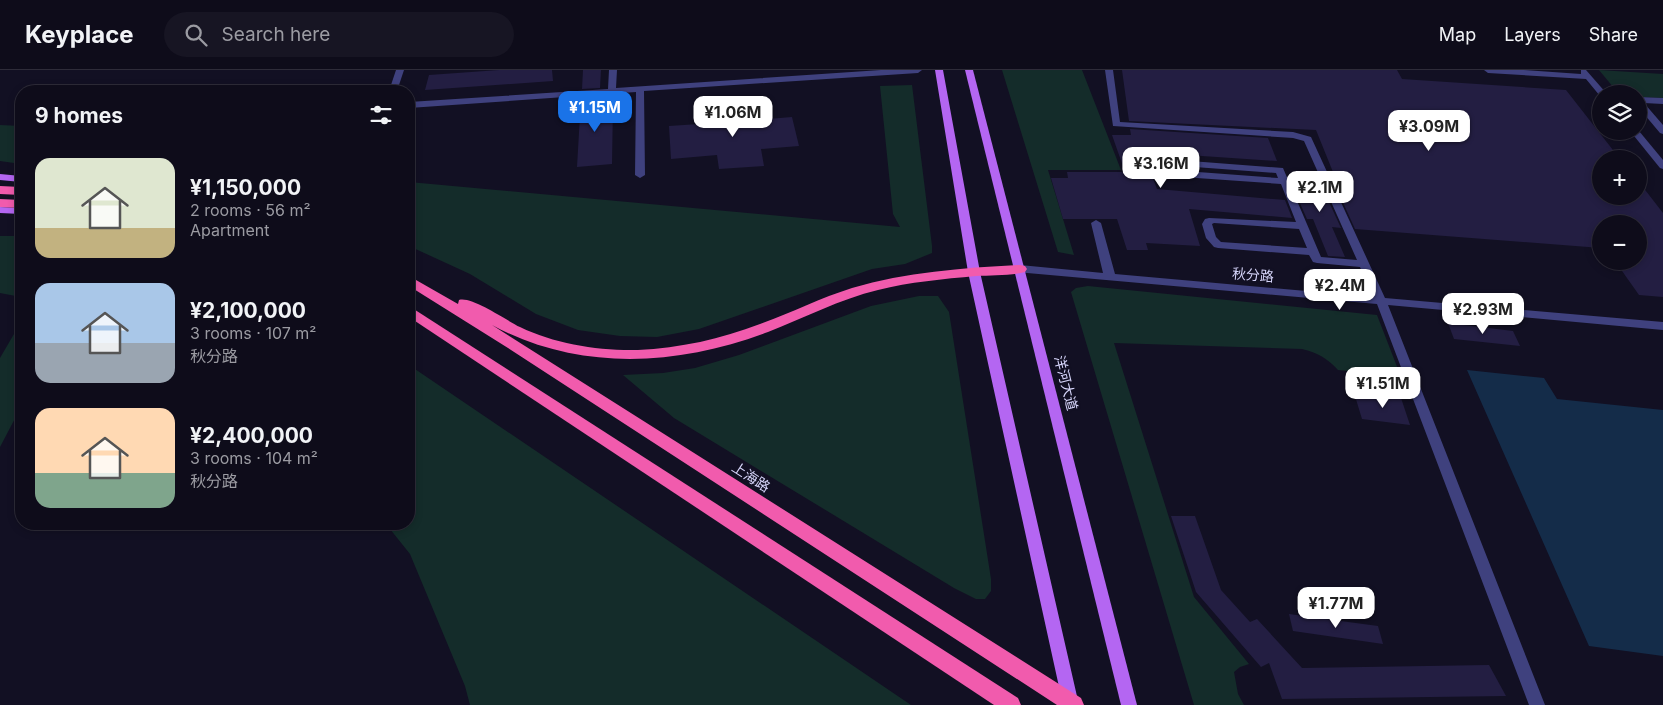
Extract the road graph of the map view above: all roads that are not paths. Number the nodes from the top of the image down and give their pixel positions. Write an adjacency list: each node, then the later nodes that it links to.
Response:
1 (400, 70): 10 (street)
2 (613, 70): 13 (street)
3 (918, 70): 9 (street)
4 (939, 70): 36 (main road)
5 (969, 70): 35 (main road, 洋河大道)
6 (1108, 70): 34 (street)
7 (1488, 70): 8 (street)
8 (1586, 73): 11 (street)
9 (815, 74): 12 (street)
10 (394, 85)
11 (1596, 85)
12 (640, 89): 13 (street); 21 (street)
13 (612, 91): 16 (street)
14 (1647, 101): 15 (street)
15 (1663, 101)
16 (415, 105)
17 (1647, 111): 18 (street)
18 (1663, 131)
19 (1641, 140): 20 (street)
20 (1663, 166)
21 (640, 175)
22 (0, 177): 23 (main road)
23 (15, 178)
24 (1285, 181): 24 (street); 32 (street)
25 (0, 190): 26 (highway)
26 (15, 190)
27 (0, 202): 28 (highway)
28 (15, 203)
29 (0, 210): 30 (main road)
30 (15, 211)
31 (1096, 222): 37 (street)
32 (1303, 226): 33 (street); 33 (street)
33 (1314, 252): 34 (street)
34 (1364, 264): 40 (street)
35 (1020, 269): 36 (highway, 上海路); 37 (street, 秋分路); 45 (main road, 洋河大道)
36 (974, 272): 38 (highway, 上海路); 43 (main road)
37 (1110, 277): 40 (street, 秋分路)
38 (415, 281)
39 (415, 282): 43 (highway, 上海路)
40 (1382, 301): 42 (street, 秋分路); 46 (street)
41 (415, 315): 44 (highway)
42 (1663, 326)
43 (1072, 704)
44 (1011, 705)
45 (1129, 705)
46 (1537, 705)

